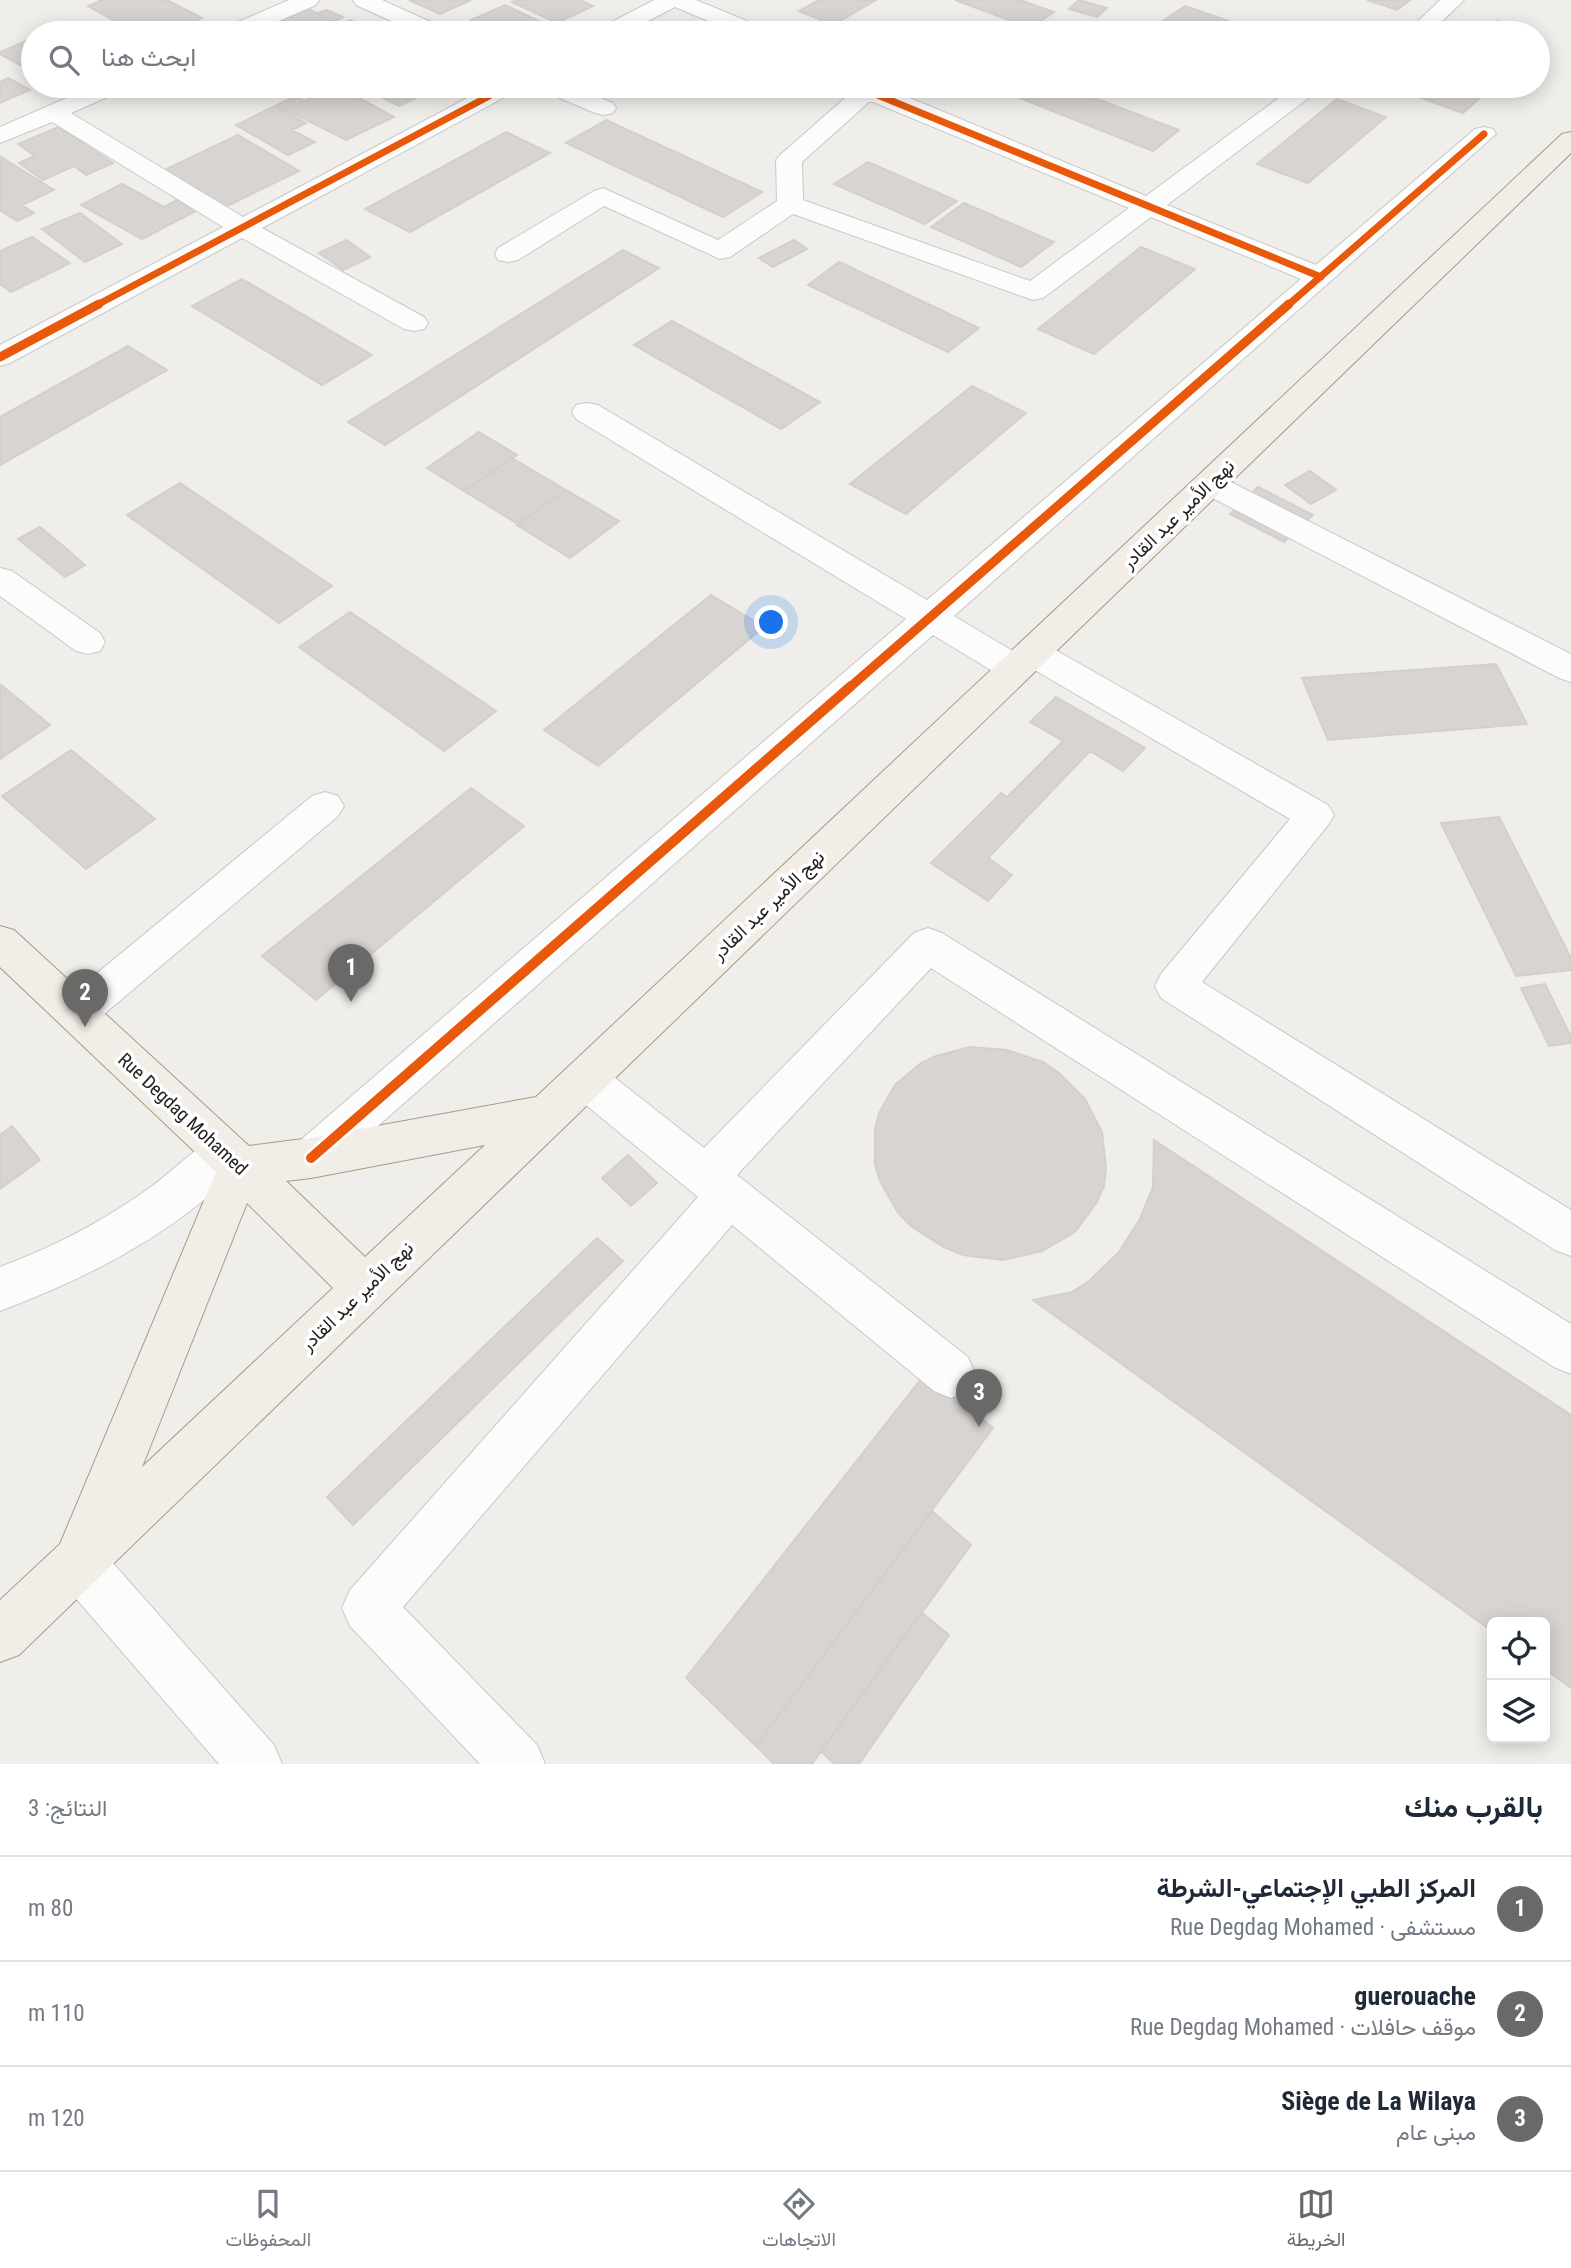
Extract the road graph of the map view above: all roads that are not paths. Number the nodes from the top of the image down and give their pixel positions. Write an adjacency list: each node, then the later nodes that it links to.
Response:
1 (308, 0): 6 (street)
2 (364, 0): 7 (street)
3 (671, 0): 8 (street)
4 (677, 0): 9 (street)
5 (1453, 0): 10 (street)
6 (260, 21)
7 (410, 21)
8 (631, 21)
9 (728, 21)
10 (1430, 21)
11 (86, 98): 18 (street)
12 (486, 98): 26 (street)
13 (580, 98): 17 (street)
14 (860, 98): 24 (street)
15 (891, 98): 25 (street)
16 (1295, 98): 25 (street)
17 (604, 108)
18 (52, 113): 20 (street); 26 (street)
19 (1484, 134): 28 (street)
20 (0, 135)
21 (1571, 139): 23 (main road, نهج الأمير عبد القادر)
22 (1571, 154): 23 (main road, نهج الأمير عبد القادر)
23 (1535, 175): 32 (main road, نهج الأمير عبد القادر)
24 (790, 204): 25 (street); 27 (street)
25 (1147, 205): 28 (street)
26 (243, 228): 29 (street); 30 (street)
27 (508, 254)
28 (1321, 277): 34 (street)
29 (414, 323)
30 (0, 357)
31 (587, 412): 34 (street)
32 (1210, 484): 36 (main road, نهج الأمير عبد القادر); 37 (street)
33 (0, 579): 35 (street)
34 (929, 620): 36 (street); 43 (street)
35 (88, 642)
36 (1025, 661): 41 (main road, نهج الأمير عبد القادر); 46 (street)
37 (1571, 668)
38 (325, 806): 40 (street)
39 (0, 942): 40 (main road, Rue Degdag Mohamed)
40 (76, 1014): 44 (main road, Rue Degdag Mohamed)
41 (585, 1079): 42 (main road, نهج الأمير عبد القادر); 45 (street)
42 (549, 1114): 43 (main road); 47 (main road, نهج الأمير عبد القادر)
43 (311, 1158): 44 (main road)
44 (233, 1160): 47 (main road, Rue Degdag Mohamed); 48 (street); 51 (main road)
45 (718, 1186): 49 (street); 50 (street); 54 (street)
46 (1571, 1235)
47 (365, 1288): 51 (main road, نهج الأمير عبد القادر)
48 (0, 1289)
49 (1571, 1351)
50 (951, 1374)
51 (78, 1562): 52 (main road, نهج الأمير عبد القادر); 53 (street)
52 (0, 1636)
53 (255, 1764)
54 (518, 1764)

